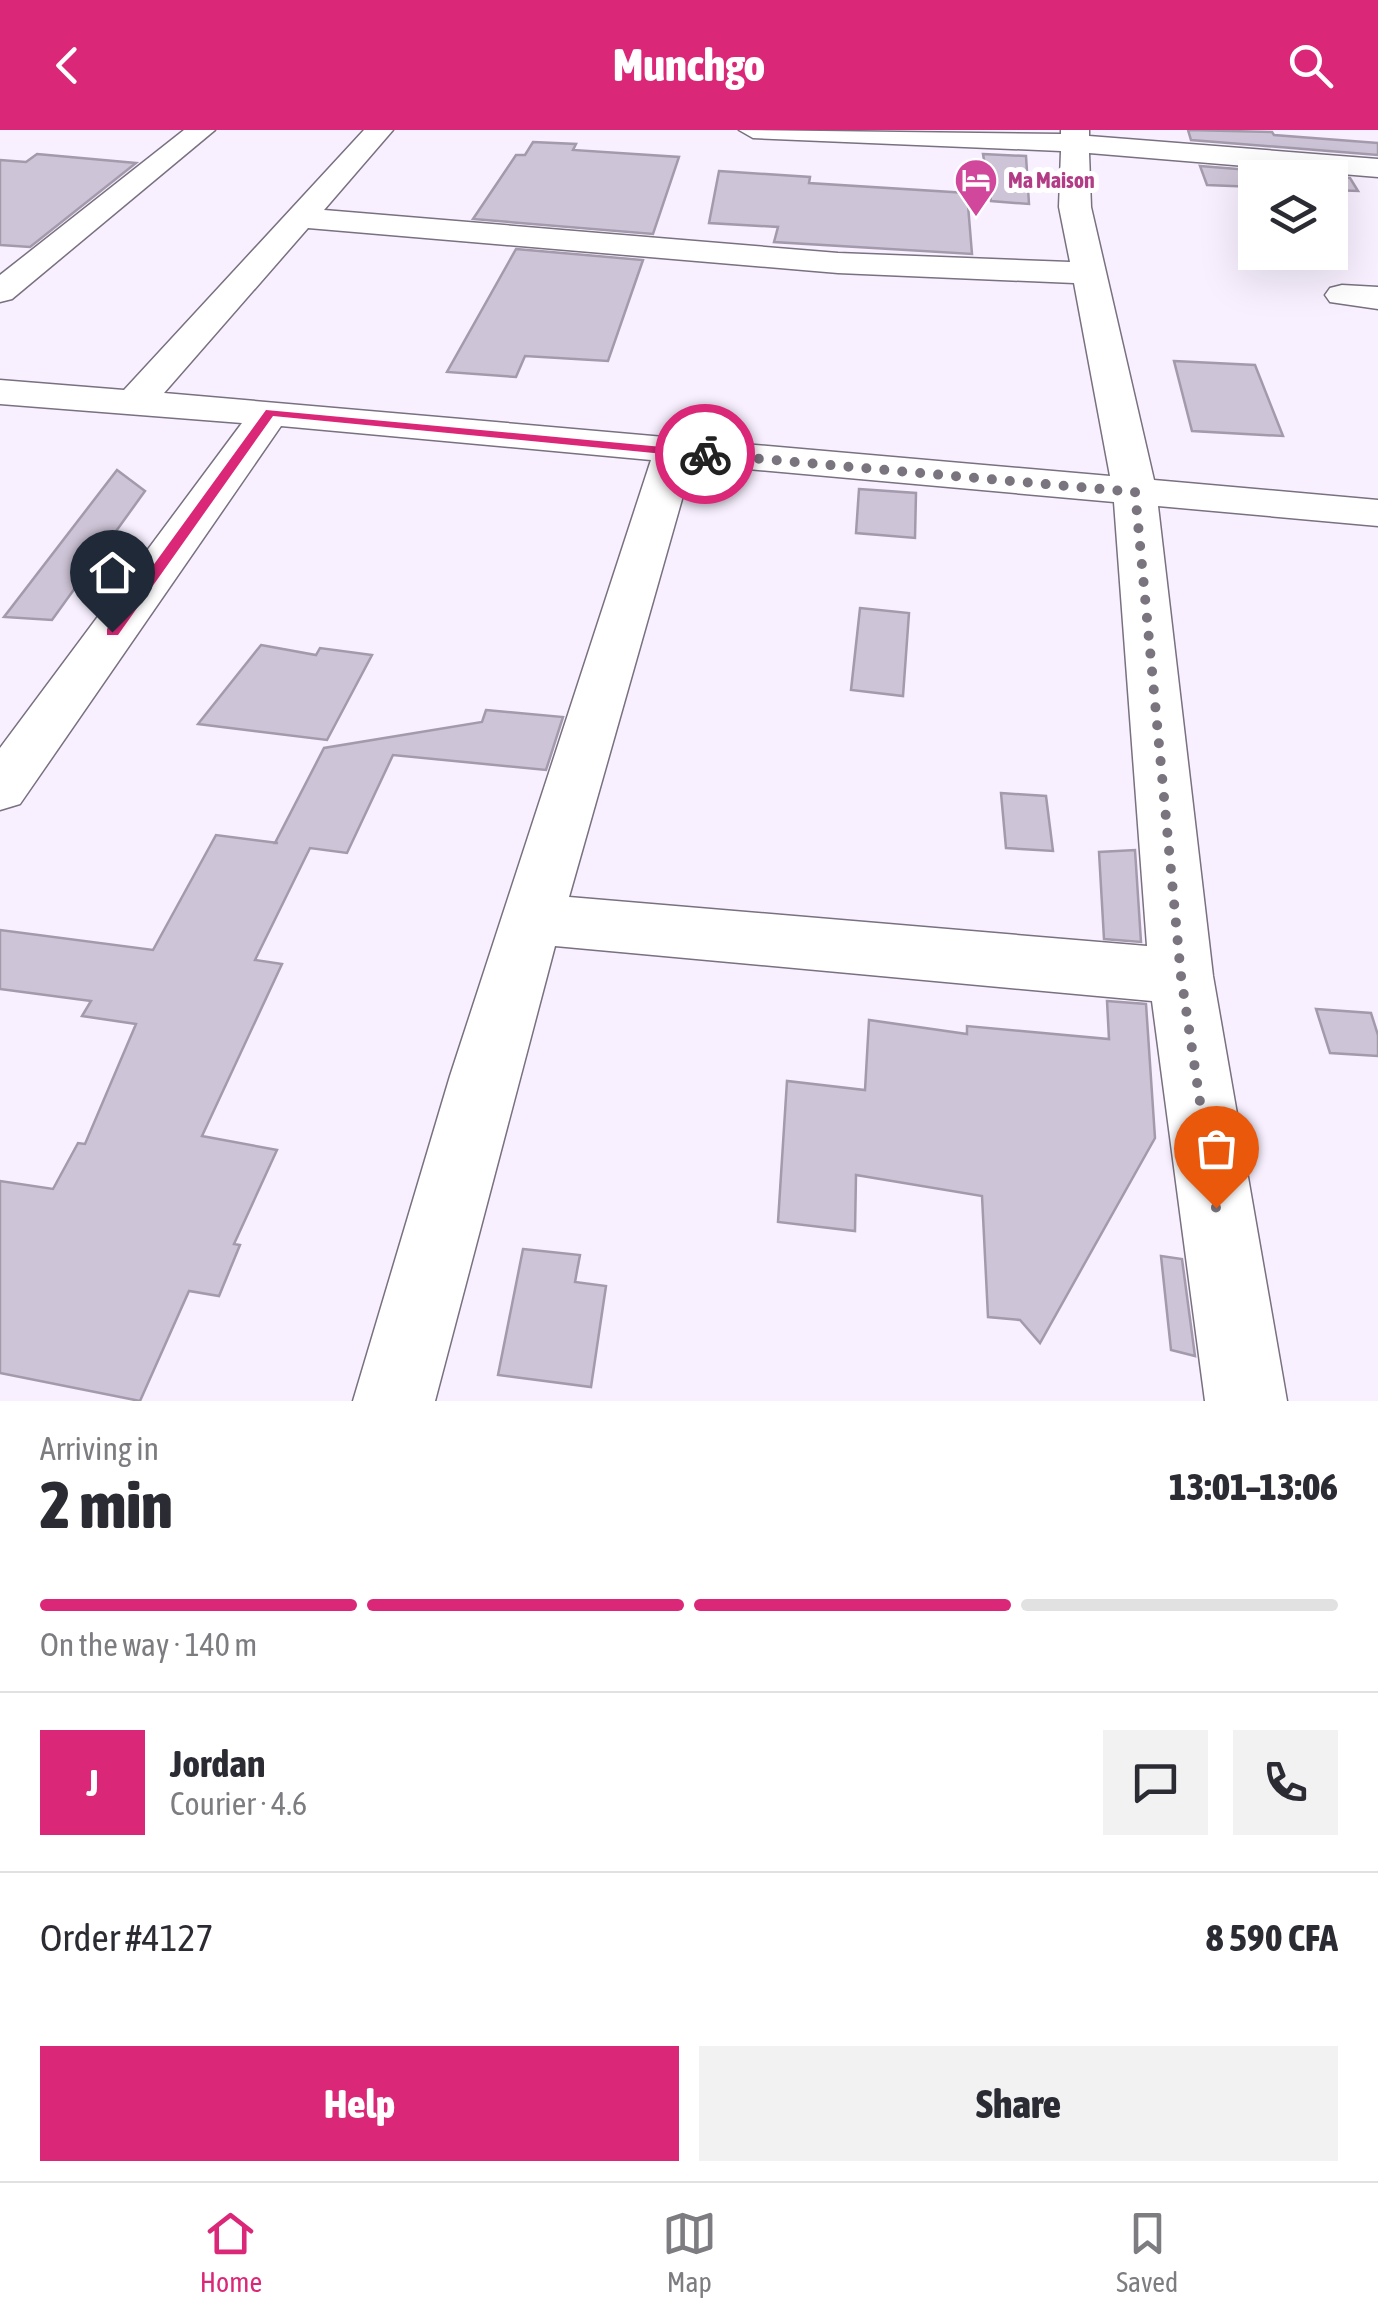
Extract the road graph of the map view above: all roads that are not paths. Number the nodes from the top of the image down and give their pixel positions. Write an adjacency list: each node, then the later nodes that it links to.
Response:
1 (201, 130): 9 (street)
2 (379, 130): 7 (street)
3 (753, 130): 4 (street)
4 (795, 131): 5 (street)
5 (1074, 136): 6 (street); 8 (street)
6 (1378, 168)
7 (301, 218): 8 (street); 13 (street)
8 (1091, 273): 16 (street)
9 (0, 292)
10 (1342, 295): 11 (street)
11 (1378, 298)
12 (0, 392): 13 (street)
13 (134, 403): 14 (street)
14 (270, 412): 15 (street); 18 (street)
15 (674, 452): 16 (street); 19 (street)
16 (1135, 492): 17 (street); 20 (street)
17 (1378, 513)
18 (0, 788)
19 (532, 919): 20 (street); 21 (street)
20 (1181, 976): 22 (street)
21 (394, 1401)
22 (1246, 1401)

